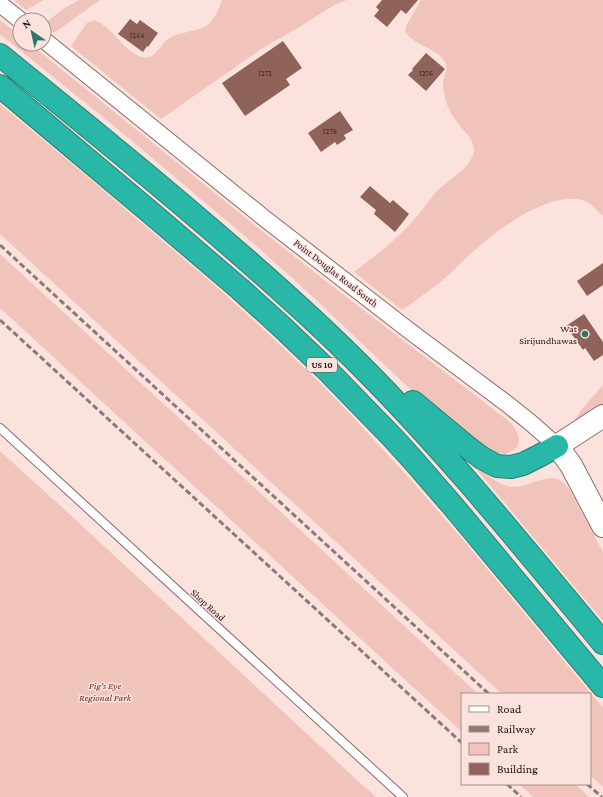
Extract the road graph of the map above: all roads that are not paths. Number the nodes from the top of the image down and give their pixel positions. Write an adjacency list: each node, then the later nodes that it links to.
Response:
1 (0, 4): 2 (street)
2 (12, 14)
3 (52, 46): 9 (street, Point Douglas Road South)
4 (0, 55): 6 (highway, US 10)
5 (0, 86): 12 (highway, US 10)
6 (306, 313): 9 (highway); 11 (highway, US 10)
7 (603, 416): 9 (street)
8 (0, 428): 13 (lane, Shop Road)
9 (557, 446): 10 (street, Point Douglas Road South)
10 (603, 526)
11 (603, 643)
12 (603, 686)
13 (403, 797)

